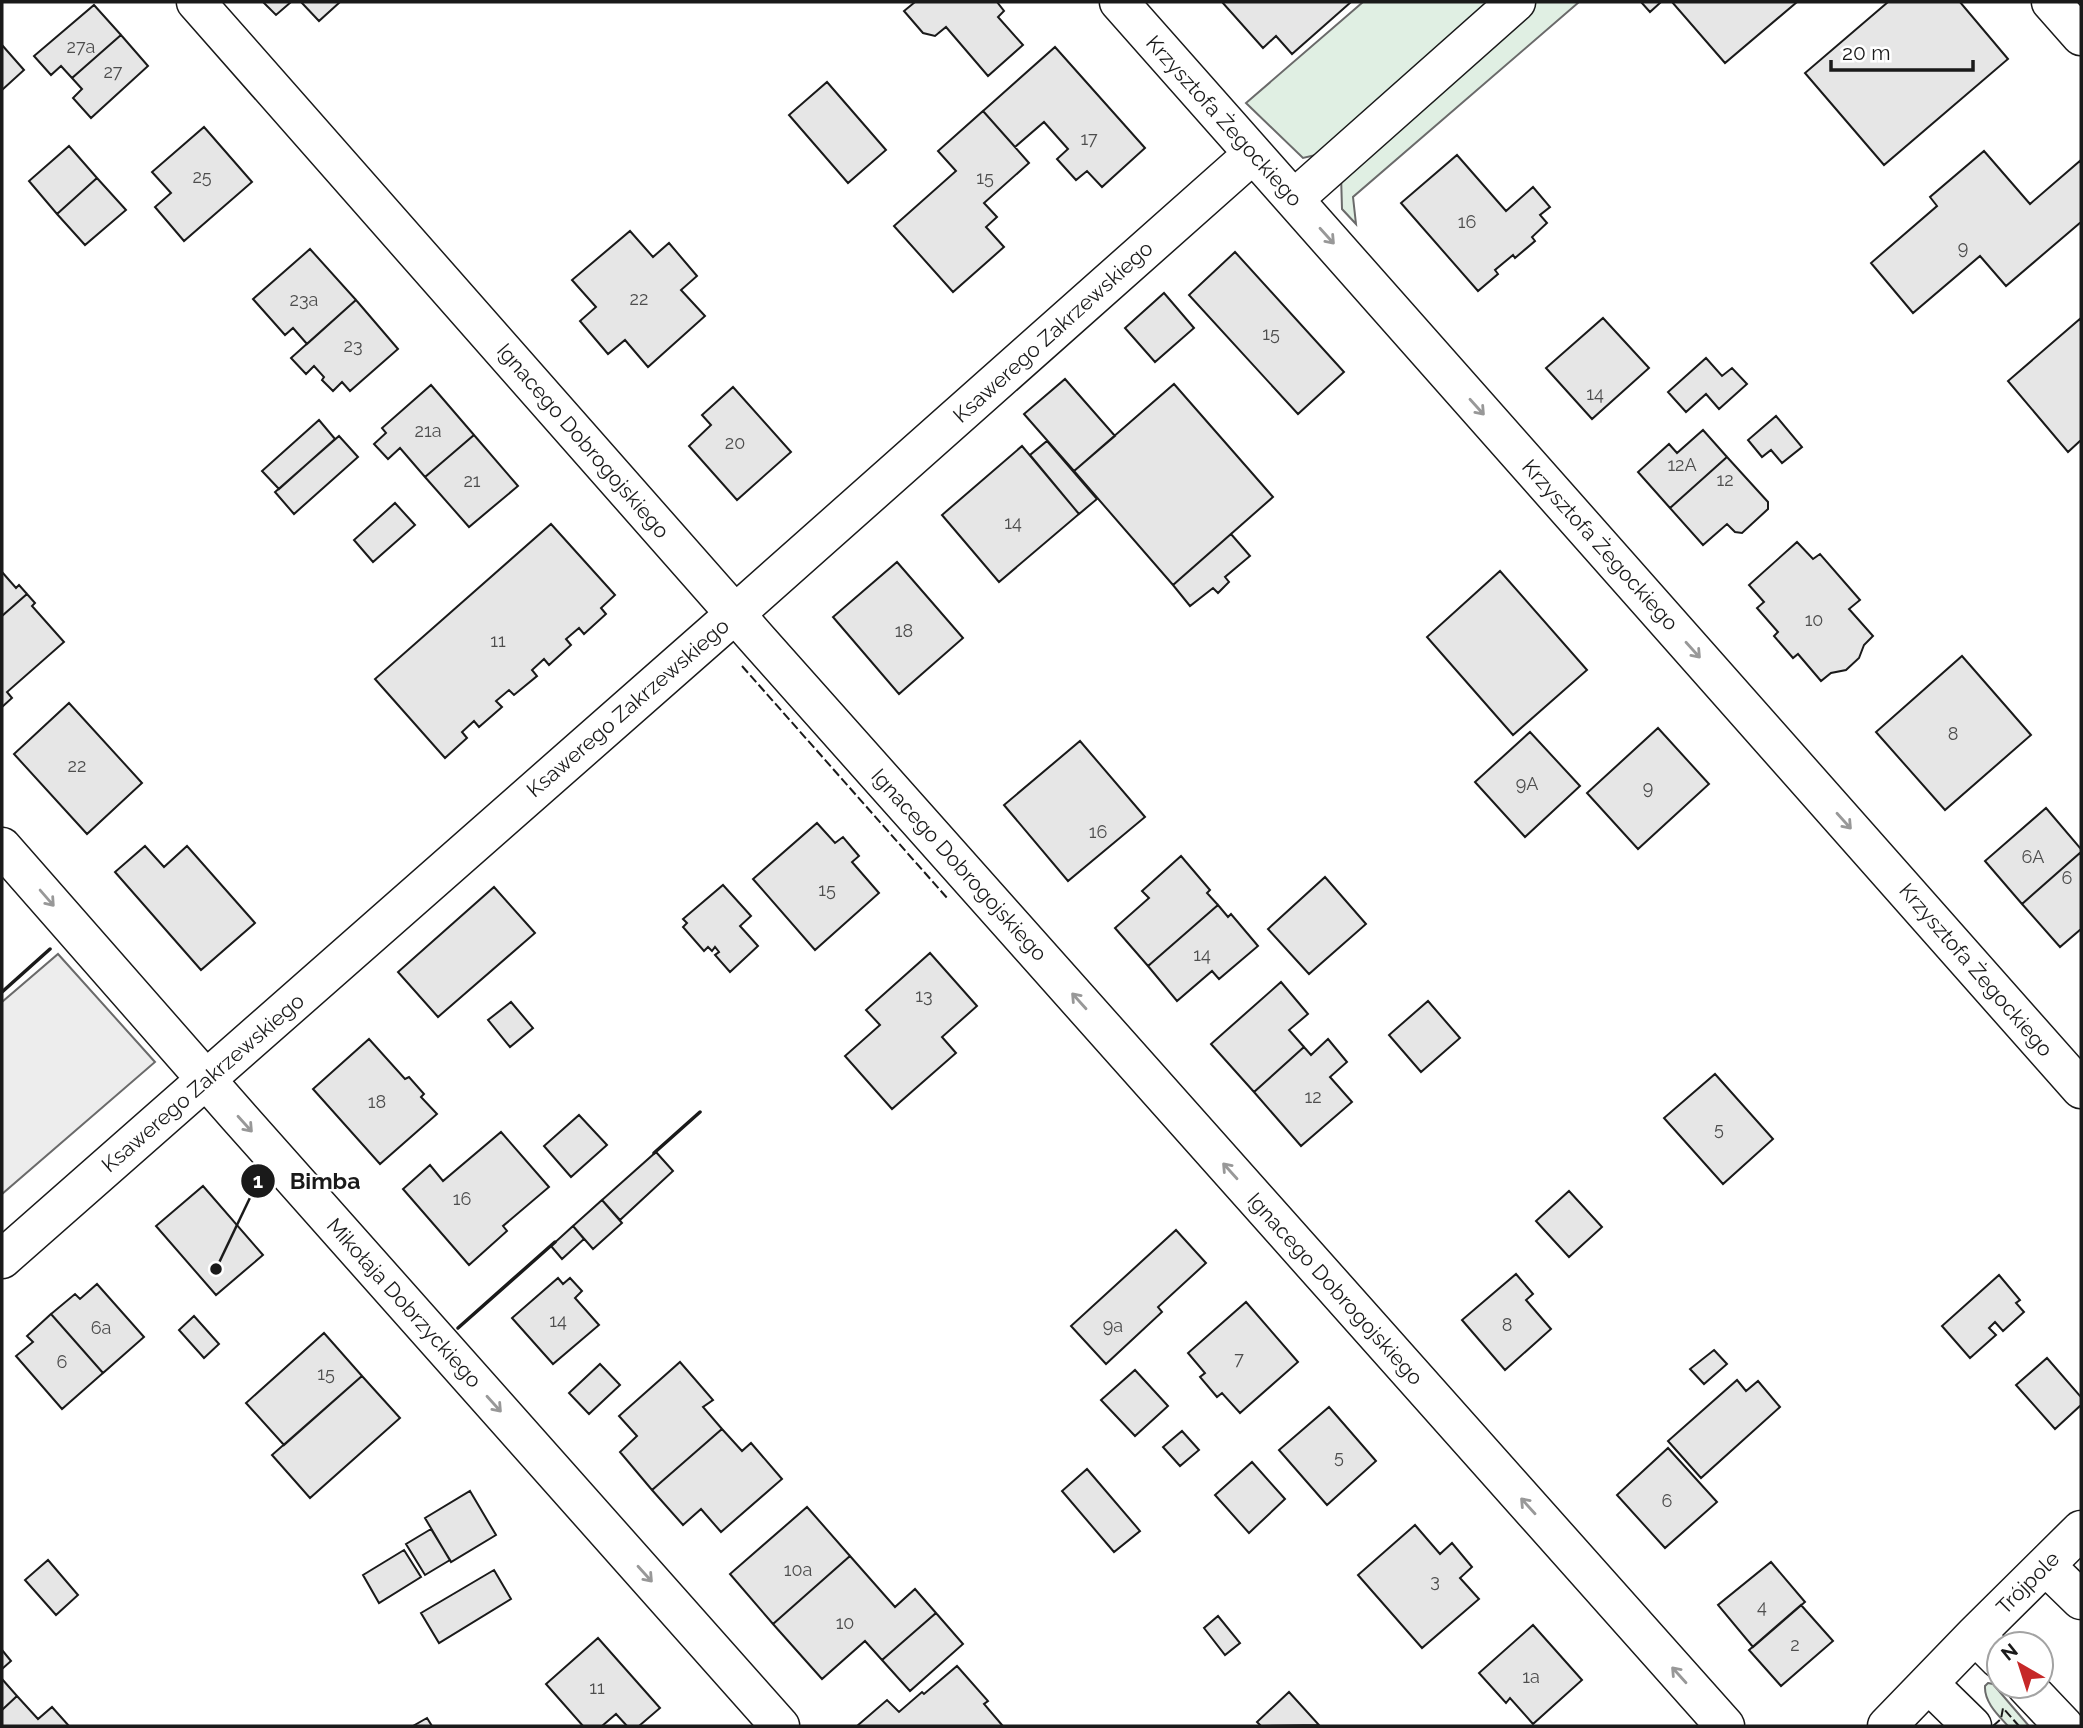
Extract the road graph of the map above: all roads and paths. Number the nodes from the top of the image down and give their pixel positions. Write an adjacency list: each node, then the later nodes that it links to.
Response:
1 (196, 2): 8 (street, Ignacego Dobrogojskiego)
2 (1119, 2): 6 (street, Krzysztofa Żegockiego)
3 (1516, 2): 7 (street)
4 (2051, 2): 5 (street)
5 (2081, 36)
6 (1253, 154): 7 (street, Krzysztofa Żegockiego); 8 (street, Ksawerego Zakrzewskiego)
7 (1294, 199): 11 (street, Krzysztofa Żegockiego, one-way to 11)
8 (735, 614): 10 (street, Ksawerego Zakrzewskiego); 21 (street, Ignacego Dobrogojskiego, one-way to 8)
9 (2, 847): 10 (street, Mikołaja Dobrzyckiego, one-way to 10)
10 (207, 1080): 12 (street, Ksawerego Zakrzewskiego); 20 (street, Mikołaja Dobrzyckiego, one-way to 20)
11 (2081, 1089)
12 (2, 1259)
13 (2081, 1530): 14 (street, Trójpole)
14 (2046, 1566): 15 (street); 16 (street, Trójpole)
15 (2081, 1600)
16 (1999, 1630)
17 (1985, 1648): 18 (street, Trójpole)
18 (1929, 1684): 22 (street, Trójpole); 23 (street)
19 (2039, 1700): 24 (street)
20 (780, 1726)
21 (1725, 1726)
22 (1887, 1726)
23 (1972, 1726)
24 (2064, 1726)

